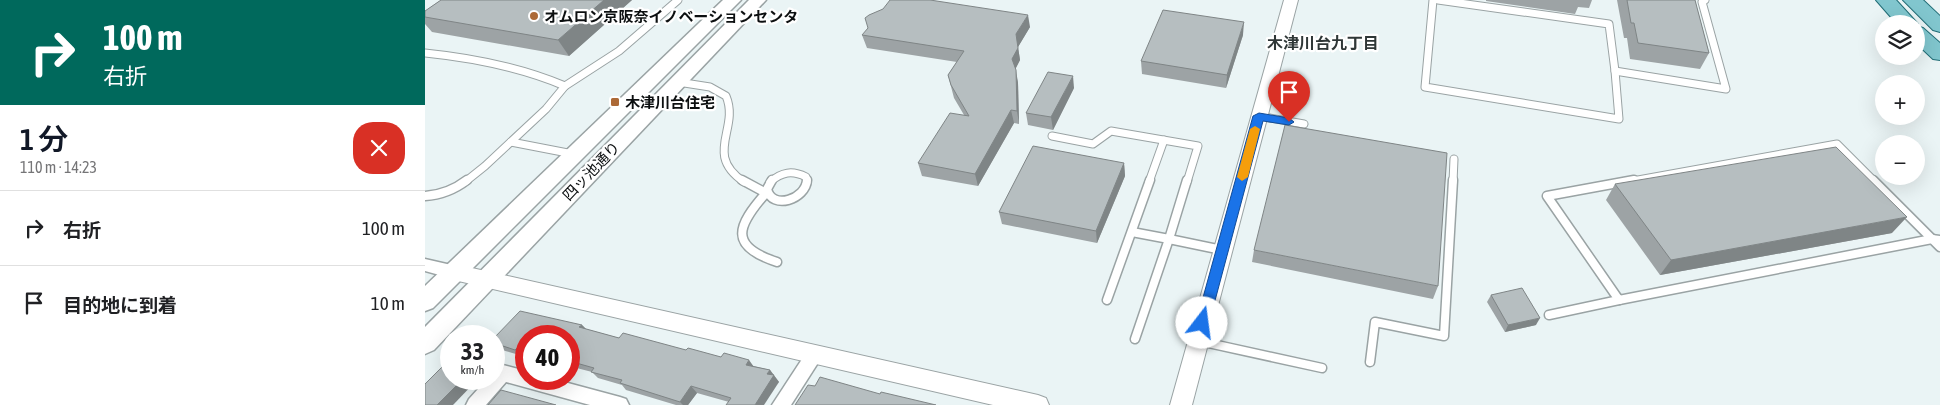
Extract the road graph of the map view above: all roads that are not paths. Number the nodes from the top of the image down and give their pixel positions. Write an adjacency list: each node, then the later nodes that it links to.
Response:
1 (677, 0): 17 (lane)
2 (733, 0): 23 (main road, 四ッ池通り)
3 (758, 0): 16 (main road, 四ッ池通り)
4 (1291, 0): 18 (street)
5 (1433, 0): 15 (lane)
6 (1438, 0): 15 (lane)
7 (1705, 0): 15 (lane)
8 (1885, 0): 10 (main road)
9 (1912, 0): 11 (main road)
10 (1899, 15)
11 (1940, 26)
12 (1925, 40): 14 (main road)
13 (425, 53): 17 (lane)
14 (1940, 54)
15 (1615, 71)
16 (678, 82): 25 (lane); 35 (main road, 四ッ池通り)
17 (565, 86): 22 (lane)
18 (1259, 116): 19 (lane); 31 (street)
19 (1304, 124)
20 (1052, 136): 21 (lane)
21 (1164, 140): 27 (lane); 28 (lane)
22 (511, 142): 23 (lane); 26 (lane)
23 (574, 155): 34 (main road, 四ッ池通り)
24 (1454, 159): 44 (lane)
25 (766, 192): 25 (lane); 32 (lane)
26 (425, 196)
27 (1132, 232): 28 (lane); 36 (lane)
28 (1169, 238): 31 (lane); 40 (lane)
29 (1936, 239): 30 (lane); 37 (lane); 37 (lane)
30 (1940, 247)
31 (1222, 250): 41 (street)
32 (777, 262)
33 (425, 265): 34 (street)
34 (454, 272): 35 (street); 38 (main road, 四ッ池通り)
35 (486, 279): 42 (main road, 四ッ池通り); 43 (street)
36 (1107, 300)
37 (1619, 300): 39 (lane)
38 (425, 301)
39 (1549, 315)
40 (1135, 339)
41 (1197, 341): 45 (lane); 50 (street)
42 (425, 343)
43 (814, 354): 48 (street); 49 (street)
44 (1369, 362)
45 (1322, 368)
46 (475, 405): 47 (street)
47 (620, 405)
48 (781, 405)
49 (1038, 405)
50 (1181, 405)

